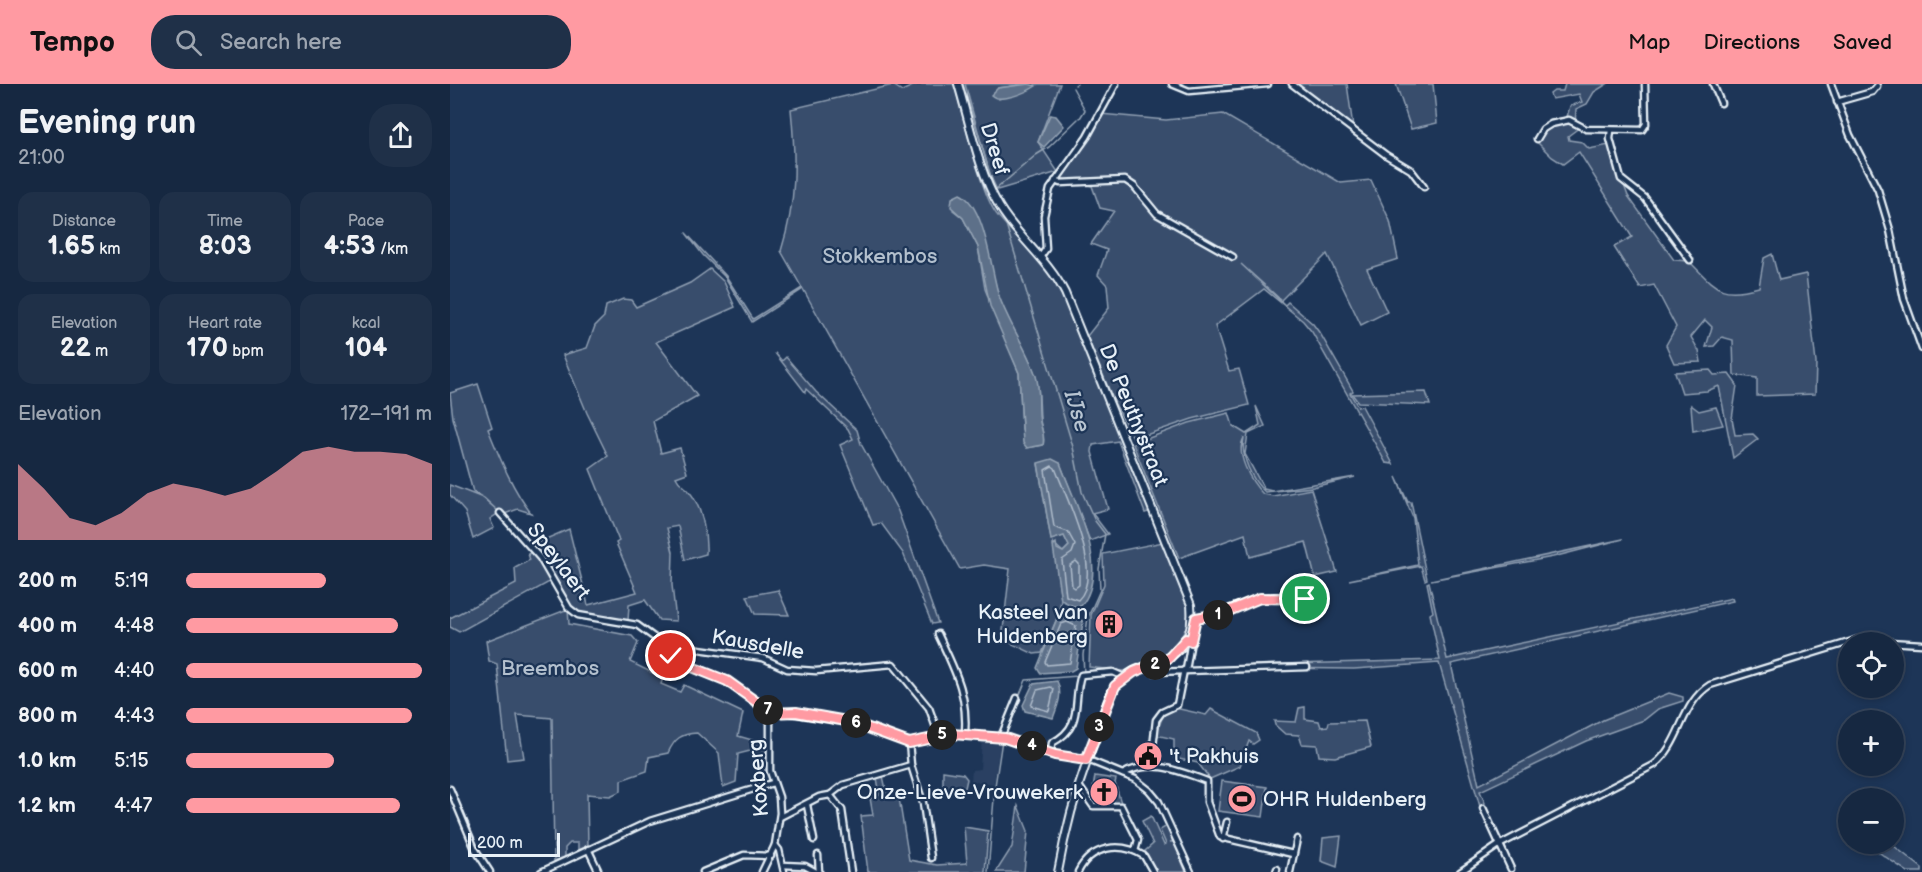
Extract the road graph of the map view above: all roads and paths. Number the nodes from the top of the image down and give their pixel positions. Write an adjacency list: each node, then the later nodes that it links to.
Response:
1 (958, 84): 16 (main road, Dreef)
2 (1116, 84): 14 (street)
3 (1172, 84): 4 (street)
4 (1268, 84)
5 (1292, 84): 15 (street)
6 (1645, 84): 12 (street)
7 (1713, 84): 11 (street)
8 (1831, 84): 10 (street)
9 (1877, 86): 10 (street)
10 (1837, 102): 20 (street)
11 (1721, 103)
12 (1611, 130): 13 (street); 19 (street)
13 (1537, 140)
14 (1054, 181): 17 (street); 18 (street)
15 (1424, 187)
16 (1008, 220): 17 (main road, De Peuthystraat)
17 (1041, 256): 24 (main road, De Peuthystraat)
18 (1233, 257)
19 (1690, 260)
20 (1922, 349)
21 (500, 513): 25 (street, Speylaert)
22 (1322, 590): 24 (street)
23 (938, 634): 36 (street)
24 (1188, 640): 29 (main road); 31 (street, De Peuthystraat)
25 (663, 644): 27 (street, Speylaert); 28 (street, Speylaert)
26 (1922, 644): 56 (street)
27 (676, 646): 28 (street); 35 (street, Kausdelle)
28 (672, 659): 34 (street)
29 (1149, 667): 31 (street); 32 (main road)
30 (1307, 667): 31 (street)
31 (1185, 670): 42 (street, De Peuthystraat)
32 (1124, 677): 39 (street); 40 (main road)
33 (1017, 698): 37 (street)
34 (772, 713): 38 (street, Koxberg); 44 (street, Koxberg)
35 (939, 735): 36 (street, Koxberg); 38 (street, Koxberg)
36 (965, 735): 37 (street, Koxberg)
37 (1002, 738): 39 (street, Koxberg)
38 (909, 743): 41 (street)
39 (1051, 752): 40 (street, Koxberg)
40 (1086, 760): 43 (street, Koxberg); 45 (main road)
41 (910, 765): 47 (street); 62 (street)
42 (1151, 765): 43 (street); 53 (street)
43 (1123, 774): 76 (street, Koxberg)
44 (773, 783): 50 (street, Koxberg); 57 (street)
45 (1079, 786): 58 (street); 73 (main road)
46 (450, 789): 66 (street)
47 (830, 795): 48 (street); 72 (street)
48 (807, 805): 50 (street); 54 (street)
49 (1483, 808): 56 (street)
50 (780, 817): 55 (street, Koxberg)
51 (1227, 822): 53 (street)
52 (1297, 838): 59 (street)
53 (1222, 839): 59 (street)
54 (814, 840)
55 (775, 845): 61 (street, Koxberg); 63 (street)
56 (1499, 845): 64 (street); 78 (street)
57 (588, 849): 67 (street); 68 (street)
58 (1135, 851): 74 (street); 75 (street)
59 (1293, 854): 77 (street)
60 (818, 855): 65 (street)
61 (771, 856): 69 (street); 70 (street, Koxberg)
62 (931, 858)
63 (783, 865): 65 (street); 71 (street)
64 (1511, 869)
65 (818, 870)
66 (490, 872)
67 (541, 872)
68 (599, 872)
69 (703, 872)
70 (762, 872)
71 (784, 872)
72 (851, 872)
73 (1058, 872)
74 (1078, 872)
75 (1153, 872)
76 (1191, 872)
77 (1290, 872)
78 (1460, 872)

